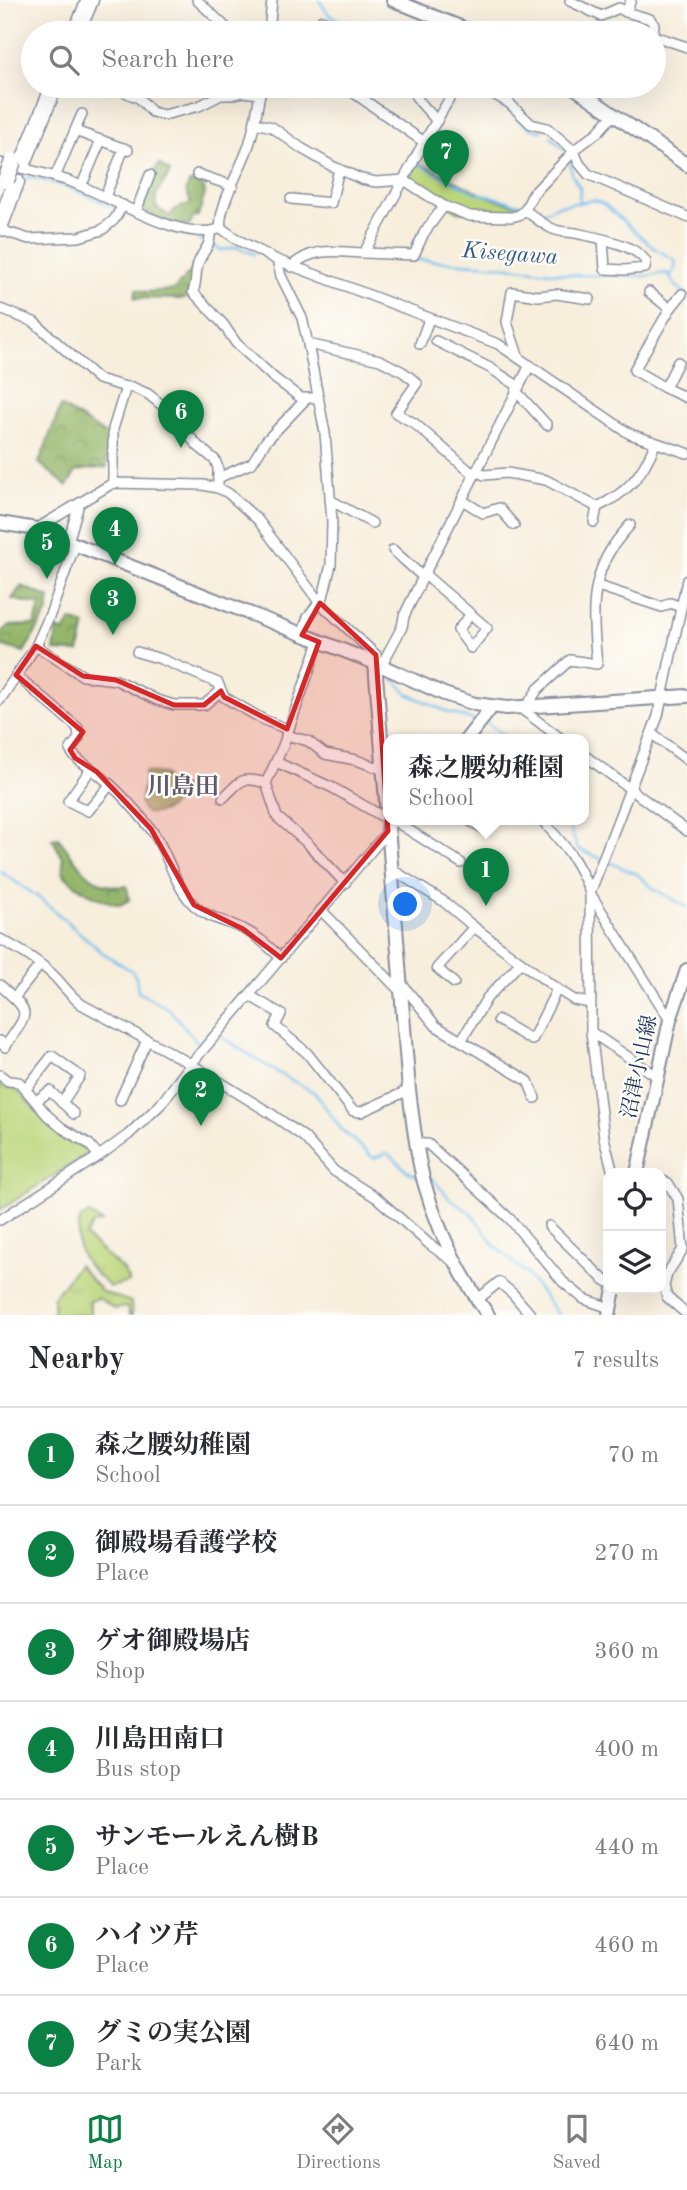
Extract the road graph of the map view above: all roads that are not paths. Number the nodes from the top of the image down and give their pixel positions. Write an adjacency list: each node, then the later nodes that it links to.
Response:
1 (78, 0): 9 (highway)
2 (90, 0): 10 (highway)
3 (197, 0): 11 (street)
4 (272, 0): 12 (street)
5 (393, 0): 13 (street)
6 (631, 0): 8 (street)
7 (570, 1): 8 (street)
8 (626, 12): 14 (street)
9 (70, 21)
10 (81, 21)
11 (220, 21)
12 (269, 21)
13 (445, 21)
14 (651, 21)
15 (666, 40): 16 (street)
16 (687, 47)
17 (39, 98): 35 (highway)
18 (47, 98): 35 (highway)
19 (139, 98): 20 (street)
20 (215, 98)
21 (259, 98): 30 (street)
22 (361, 98): 33 (street)
23 (417, 98): 29 (street)
24 (449, 98): 29 (street)
25 (500, 98): 34 (street)
26 (590, 98): 28 (street)
27 (82, 114): 31 (street)
28 (614, 114): 34 (street); 36 (street)
29 (437, 121): 33 (street)
30 (255, 123): 37 (street); 44 (street)
31 (75, 131): 32 (street); 40 (street)
32 (101, 140): 41 (street); 45 (street)
33 (424, 142): 42 (street)
34 (571, 156): 49 (street); 51 (street)
35 (12, 162): 40 (street); 43 (highway)
36 (687, 165)
37 (339, 169): 42 (street); 46 (street)
38 (197, 174): 44 (street)
39 (149, 175): 50 (street)
40 (55, 177): 45 (street)
41 (84, 180)
42 (404, 180): 47 (street); 57 (street)
43 (7, 185): 52 (highway)
44 (233, 186): 53 (street)
45 (105, 197): 48 (street)
46 (291, 199)
47 (444, 206): 49 (street); 57 (street)
48 (121, 209): 50 (street); 54 (street)
49 (524, 210): 56 (street)
50 (136, 211): 55 (street)
51 (687, 217)
52 (0, 225)
53 (221, 228): 55 (street); 58 (street)
54 (0, 230)
55 (210, 235): 77 (street)
56 (603, 240): 56 (street)
57 (364, 253): 59 (street)
58 (277, 261): 59 (street); 67 (street)
59 (291, 267): 65 (street)
60 (649, 291): 64 (street)
61 (682, 294): 64 (street)
62 (590, 299): 69 (street)
63 (0, 309): 72 (street)
64 (670, 309): 73 (street)
65 (429, 319): 68 (street); 69 (street)
66 (436, 341): 74 (street)
67 (308, 344): 75 (street); 81 (street)
68 (420, 344)
69 (518, 356): 71 (street)
70 (678, 362): 73 (street)
71 (530, 365): 74 (street); 79 (street)
72 (126, 387): 82 (street); 83 (street)
73 (665, 387): 76 (street)
74 (517, 388): 78 (street); 81 (street)
75 (318, 398): 77 (street); 84 (street)
76 (687, 398)
77 (306, 399): 83 (street)
78 (547, 425)
79 (655, 444): 80 (street); 87 (street)
80 (687, 453)
81 (475, 473): 85 (street); 87 (street)
82 (113, 483): 83 (street); 86 (street)
83 (218, 483): 99 (street)
84 (330, 500): 90 (street); 99 (street)
85 (462, 500): 91 (street); 96 (street)
86 (79, 504): 93 (street); 94 (street)
87 (597, 507): 88 (street)
88 (594, 522)
89 (0, 523): 93 (street)
90 (372, 523)
91 (514, 525)
92 (630, 525): 98 (street)
93 (36, 529): 94 (street)
94 (72, 543): 102 (street); 104 (street)
95 (393, 550): 96 (street)
96 (424, 576): 101 (street); 106 (street)
97 (687, 580): 100 (street)
98 (598, 586): 100 (street); 112 (street)
99 (320, 603): 102 (street); 106 (street)
100 (681, 607): 110 (street)
101 (471, 614)
102 (302, 635): 103 (street)
103 (319, 642): 106 (street); 114 (street)
104 (36, 646): 107 (street); 108 (street)
105 (138, 652): 108 (street)
106 (378, 665): 113 (street); 118 (street)
107 (16, 675): 111 (street); 122 (street)
108 (220, 691): 114 (street)
109 (687, 696): 110 (street)
110 (661, 698): 112 (street); 117 (street)
111 (0, 700)
112 (523, 707): 113 (street); 116 (street)
113 (491, 708): 115 (street)
114 (287, 732): 121 (street); 123 (street)
115 (471, 734)
116 (556, 734)
117 (652, 734): 120 (street); 126 (street)
118 (383, 752)
119 (589, 759): 126 (street)
120 (687, 760)
121 (276, 762): 124 (street); 128 (street)
122 (91, 769): 125 (street); 125 (street)
123 (383, 770)
124 (266, 783): 127 (street); 138 (street)
125 (110, 785): 143 (street)
126 (630, 789): 135 (street); 139 (street)
127 (223, 799)
128 (383, 818)
129 (390, 825): 138 (street)
130 (392, 825): 137 (street)
131 (395, 825): 136 (street)
132 (477, 825): 134 (street)
133 (547, 825): 139 (street)
134 (485, 829)
135 (687, 831)
136 (461, 863)
137 (391, 869): 141 (street); 149 (street)
138 (345, 883): 140 (street)
139 (590, 893): 153 (street); 155 (street)
140 (321, 910): 143 (street); 149 (street)
141 (474, 927): 144 (street); 147 (street)
142 (0, 939): 145 (street)
143 (281, 958): 151 (street)
144 (521, 962): 150 (street); 159 (street)
145 (40, 965): 152 (street); 157 (street)
146 (687, 970): 155 (street, 沼津小山線)
147 (454, 984)
148 (0, 985): 152 (street)
149 (401, 988): 159 (street); 164 (street)
150 (557, 989): 153 (street); 154 (street)
151 (250, 996): 160 (street); 164 (street)
152 (14, 998): 158 (street)
153 (590, 1003): 156 (street)
154 (498, 1020)
155 (670, 1020): 162 (street, 沼津小山線)
156 (591, 1032): 162 (street); 172 (street)
157 (147, 1040): 160 (street); 166 (street)
158 (0, 1041)
159 (461, 1041): 165 (street)
160 (191, 1064): 171 (street); 177 (street)
161 (0, 1075): 163 (street)
162 (657, 1077): 173 (street, 沼津小山線)
163 (26, 1089): 167 (street); 168 (street)
164 (409, 1090): 170 (street)
165 (535, 1098)
166 (120, 1100)
167 (36, 1101): 168 (street); 171 (street)
168 (62, 1103): 169 (street)
169 (74, 1114)
170 (416, 1144): 177 (street); 181 (street)
171 (99, 1156): 175 (street)
172 (611, 1168)
173 (639, 1168)
174 (666, 1182): 182 (street)
175 (0, 1220)
176 (549, 1226): 178 (street)
177 (457, 1264): 180 (street)
178 (603, 1279)
179 (613, 1294): 181 (street)
180 (477, 1300): 183 (street); 184 (street)
181 (609, 1312)
182 (684, 1312)
183 (488, 1315)
184 (531, 1315)

